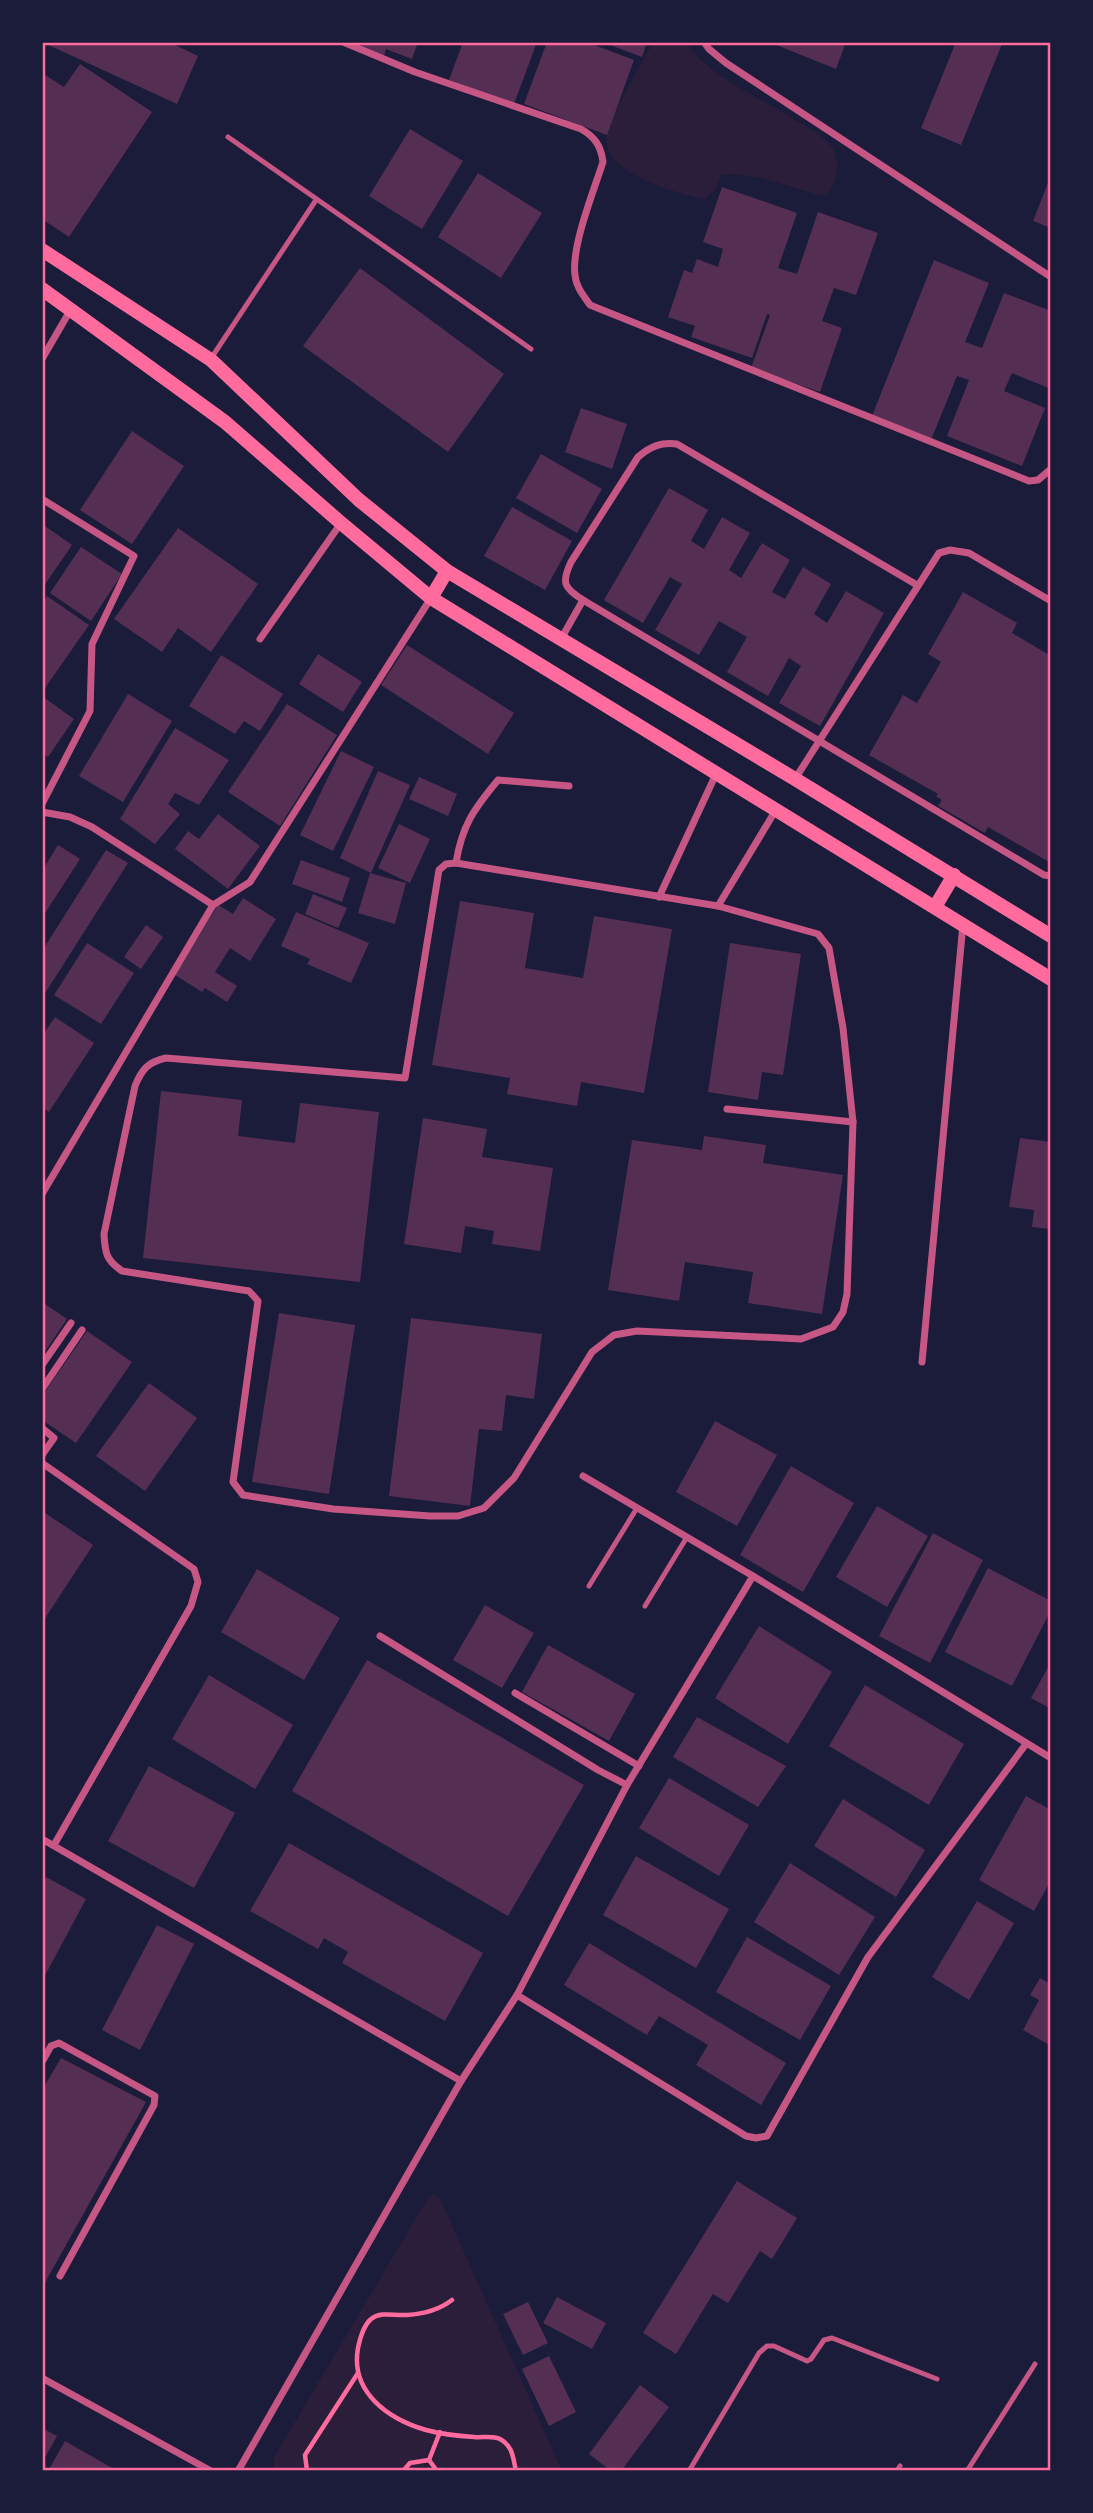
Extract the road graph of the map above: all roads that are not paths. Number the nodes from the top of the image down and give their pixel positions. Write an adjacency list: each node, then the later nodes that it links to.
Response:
1 (343, 42): 12 (street)
2 (704, 42): 6 (street)
3 (228, 137): 4 (lane)
4 (316, 200): 9 (lane); 11 (lane)
5 (42, 250): 11 (main road)
6 (1051, 277)
7 (42, 289): 8 (main road)
8 (71, 309): 10 (street); 14 (main road)
9 (531, 349)
10 (42, 359)
11 (211, 360): 15 (main road)
12 (1051, 469)
13 (42, 499): 26 (street)
14 (341, 523): 17 (main road); 20 (street)
15 (447, 571): 17 (main road); 21 (main road)
16 (917, 585): 18 (street); 19 (street); 22 (street)
17 (431, 598): 23 (main road); 33 (street)
18 (583, 600): 21 (street); 22 (street)
19 (1051, 601)
20 (260, 639)
21 (560, 639): 24 (main road)
22 (820, 740): 24 (street); 31 (street)
23 (717, 772): 27 (main road); 32 (street)
24 (795, 779): 30 (main road)
25 (569, 786): 29 (street)
26 (42, 804)
27 (777, 808): 34 (street); 35 (main road)
28 (42, 812): 33 (street)
29 (456, 863): 32 (street); 40 (street)
30 (954, 875): 35 (main road); 37 (main road)
31 (1051, 876)
32 (659, 897): 34 (street)
33 (213, 905): 41 (street)
34 (718, 906): 40 (street)
35 (935, 906): 36 (main road)
36 (963, 924): 38 (main road); 44 (street)
37 (1051, 936)
38 (1051, 979)
39 (727, 1109): 40 (street)
40 (853, 1122)
41 (42, 1194)
42 (71, 1323): 45 (street)
43 (82, 1330): 46 (street)
44 (922, 1362)
45 (42, 1365)
46 (42, 1389)
47 (42, 1428): 48 (street)
48 (42, 1455)
49 (42, 1463): 63 (street)
50 (583, 1476): 51 (street)
51 (638, 1508): 52 (street); 54 (lane)
52 (687, 1537): 53 (street); 55 (lane)
53 (753, 1576): 58 (street); 60 (street)
54 (589, 1586)
55 (645, 1606)
56 (380, 1636): 61 (street)
57 (515, 1693): 60 (street)
58 (1026, 1744): 59 (street); 64 (street)
59 (1051, 1758)
60 (639, 1766): 61 (street)
61 (627, 1785): 64 (street)
62 (42, 1839): 63 (street)
63 (54, 1845): 66 (street)
64 (517, 1995): 66 (street)
65 (42, 2062): 67 (street)
66 (461, 2081): 72 (street)
67 (60, 2276)
68 (1035, 2364): 74 (lane)
69 (42, 2378): 71 (street)
70 (937, 2379): 73 (lane)
71 (211, 2471)
72 (238, 2471)
73 (689, 2471)
74 (967, 2471)

